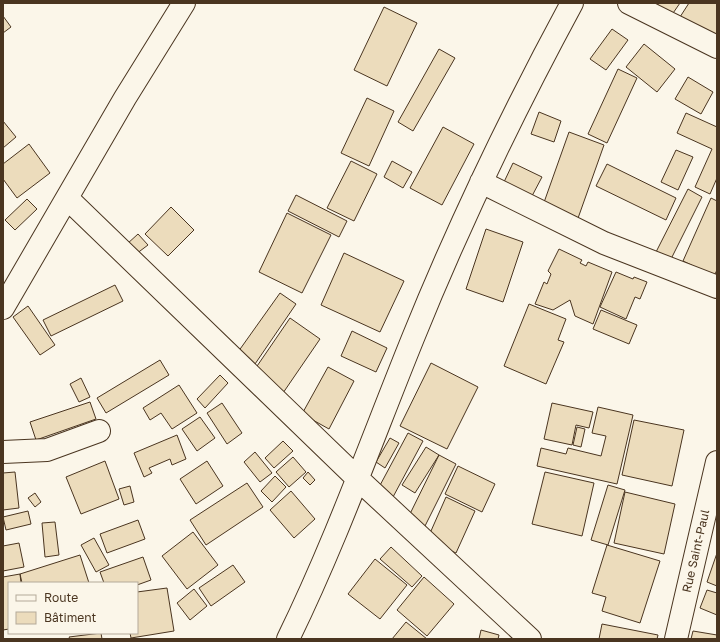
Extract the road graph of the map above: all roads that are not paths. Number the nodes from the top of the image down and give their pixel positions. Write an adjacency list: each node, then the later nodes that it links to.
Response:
1 (184, 3): 6 (street)
2 (572, 3): 5 (street)
3 (629, 3): 4 (street)
4 (717, 47)
5 (481, 182): 7 (street); 12 (street)
6 (67, 198): 8 (street); 12 (street)
7 (717, 287)
8 (3, 308)
9 (99, 431): 10 (street)
10 (3, 452)
11 (717, 462): 15 (street, Rue Saint-Paul)
12 (358, 479): 13 (street); 14 (street)
13 (288, 639)
14 (530, 639)
15 (676, 639)

